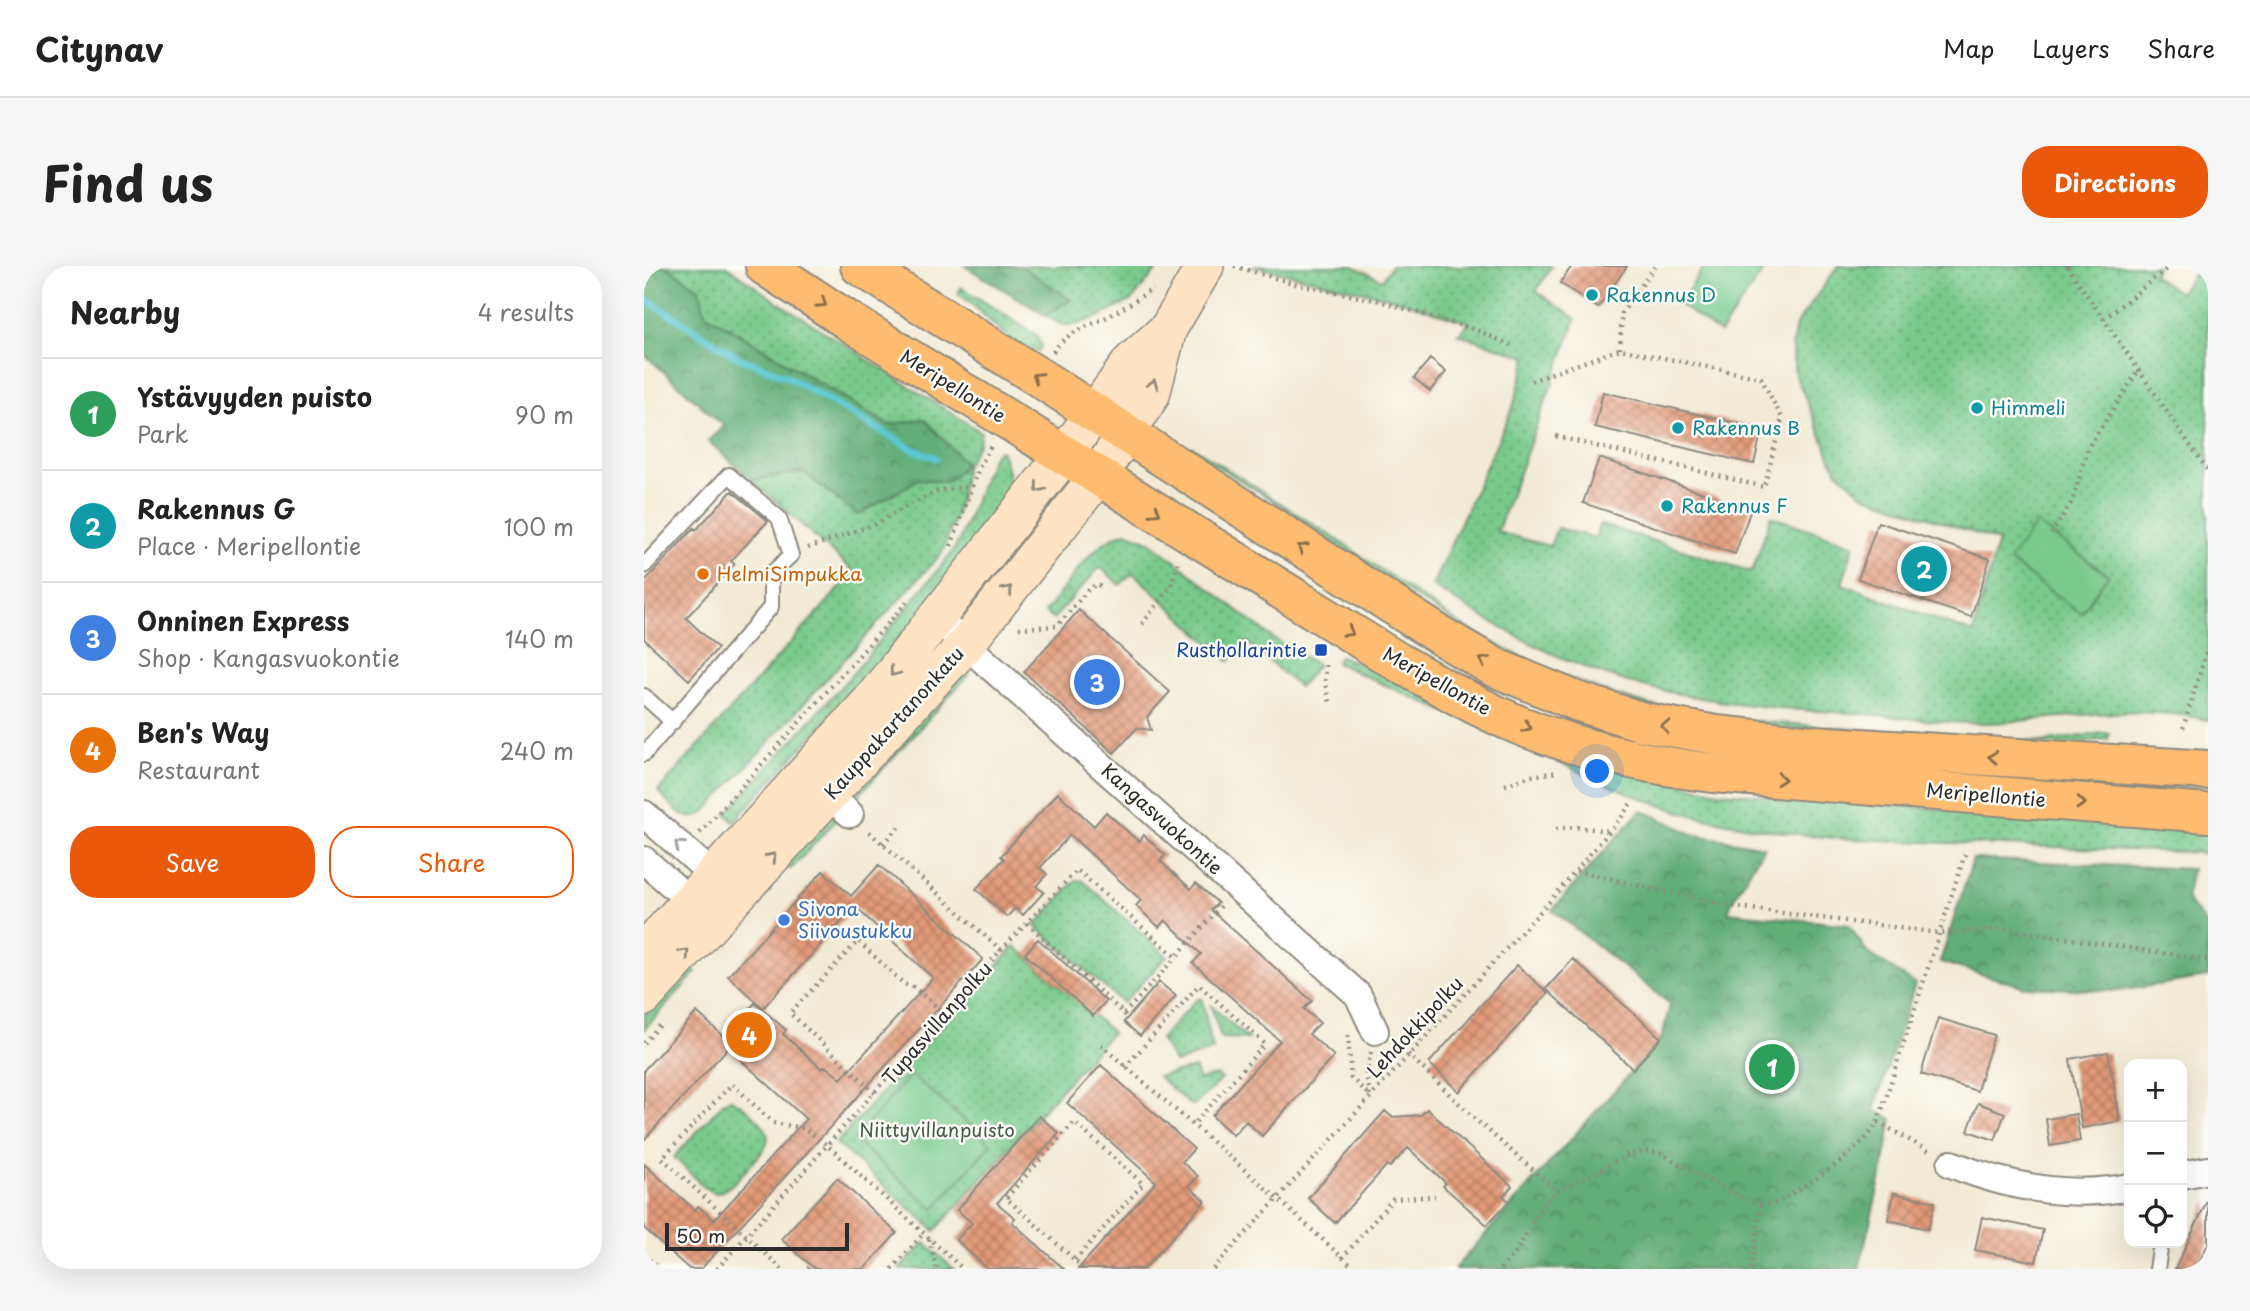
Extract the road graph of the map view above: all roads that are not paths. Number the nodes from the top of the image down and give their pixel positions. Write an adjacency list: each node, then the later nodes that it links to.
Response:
1 (765, 266): 5 (main road, Meripellontie, one-way to 5)
2 (860, 266): 4 (main road, Meripellontie, one-way to 2)
3 (1205, 266): 4 (main road)
4 (1110, 424): 5 (main road, Kauppakartanonkatu); 6 (main road, Kauppakartanonkatu); 13 (main road, Meripellontie, one-way to 4)
5 (1064, 455): 6 (main road, Meripellontie); 8 (main road, Kauppakartanonkatu, one-way to 8)
6 (1098, 476): 9 (main road, Kauppakartanonkatu, one-way to 6); 14 (main road, Meripellontie, one-way to 14)
7 (644, 566): 11 (lane)
8 (923, 608): 9 (street, Kangasvuokontie); 17 (main road, Kauppakartanonkatu, one-way to 17)
9 (966, 644): 17 (main road, Kauppakartanonkatu, one-way to 9); 20 (street, Kangasvuokontie)
10 (644, 696): 11 (lane)
11 (673, 722): 12 (lane)
12 (644, 754)
13 (2208, 771)
14 (2208, 813)
15 (644, 814): 17 (street, one-way to 15)
16 (644, 860): 17 (street)
17 (710, 895): 18 (main road, Kauppakartanonkatu); 19 (main road, Kauppakartanonkatu, one-way to 17)
18 (644, 952)
19 (644, 997)
20 (1375, 1031)
21 (1951, 1164): 24 (street)
22 (2208, 1170): 23 (street)
23 (2187, 1174)
24 (2124, 1187)
25 (2160, 1248): 26 (lane)
26 (2157, 1269)

